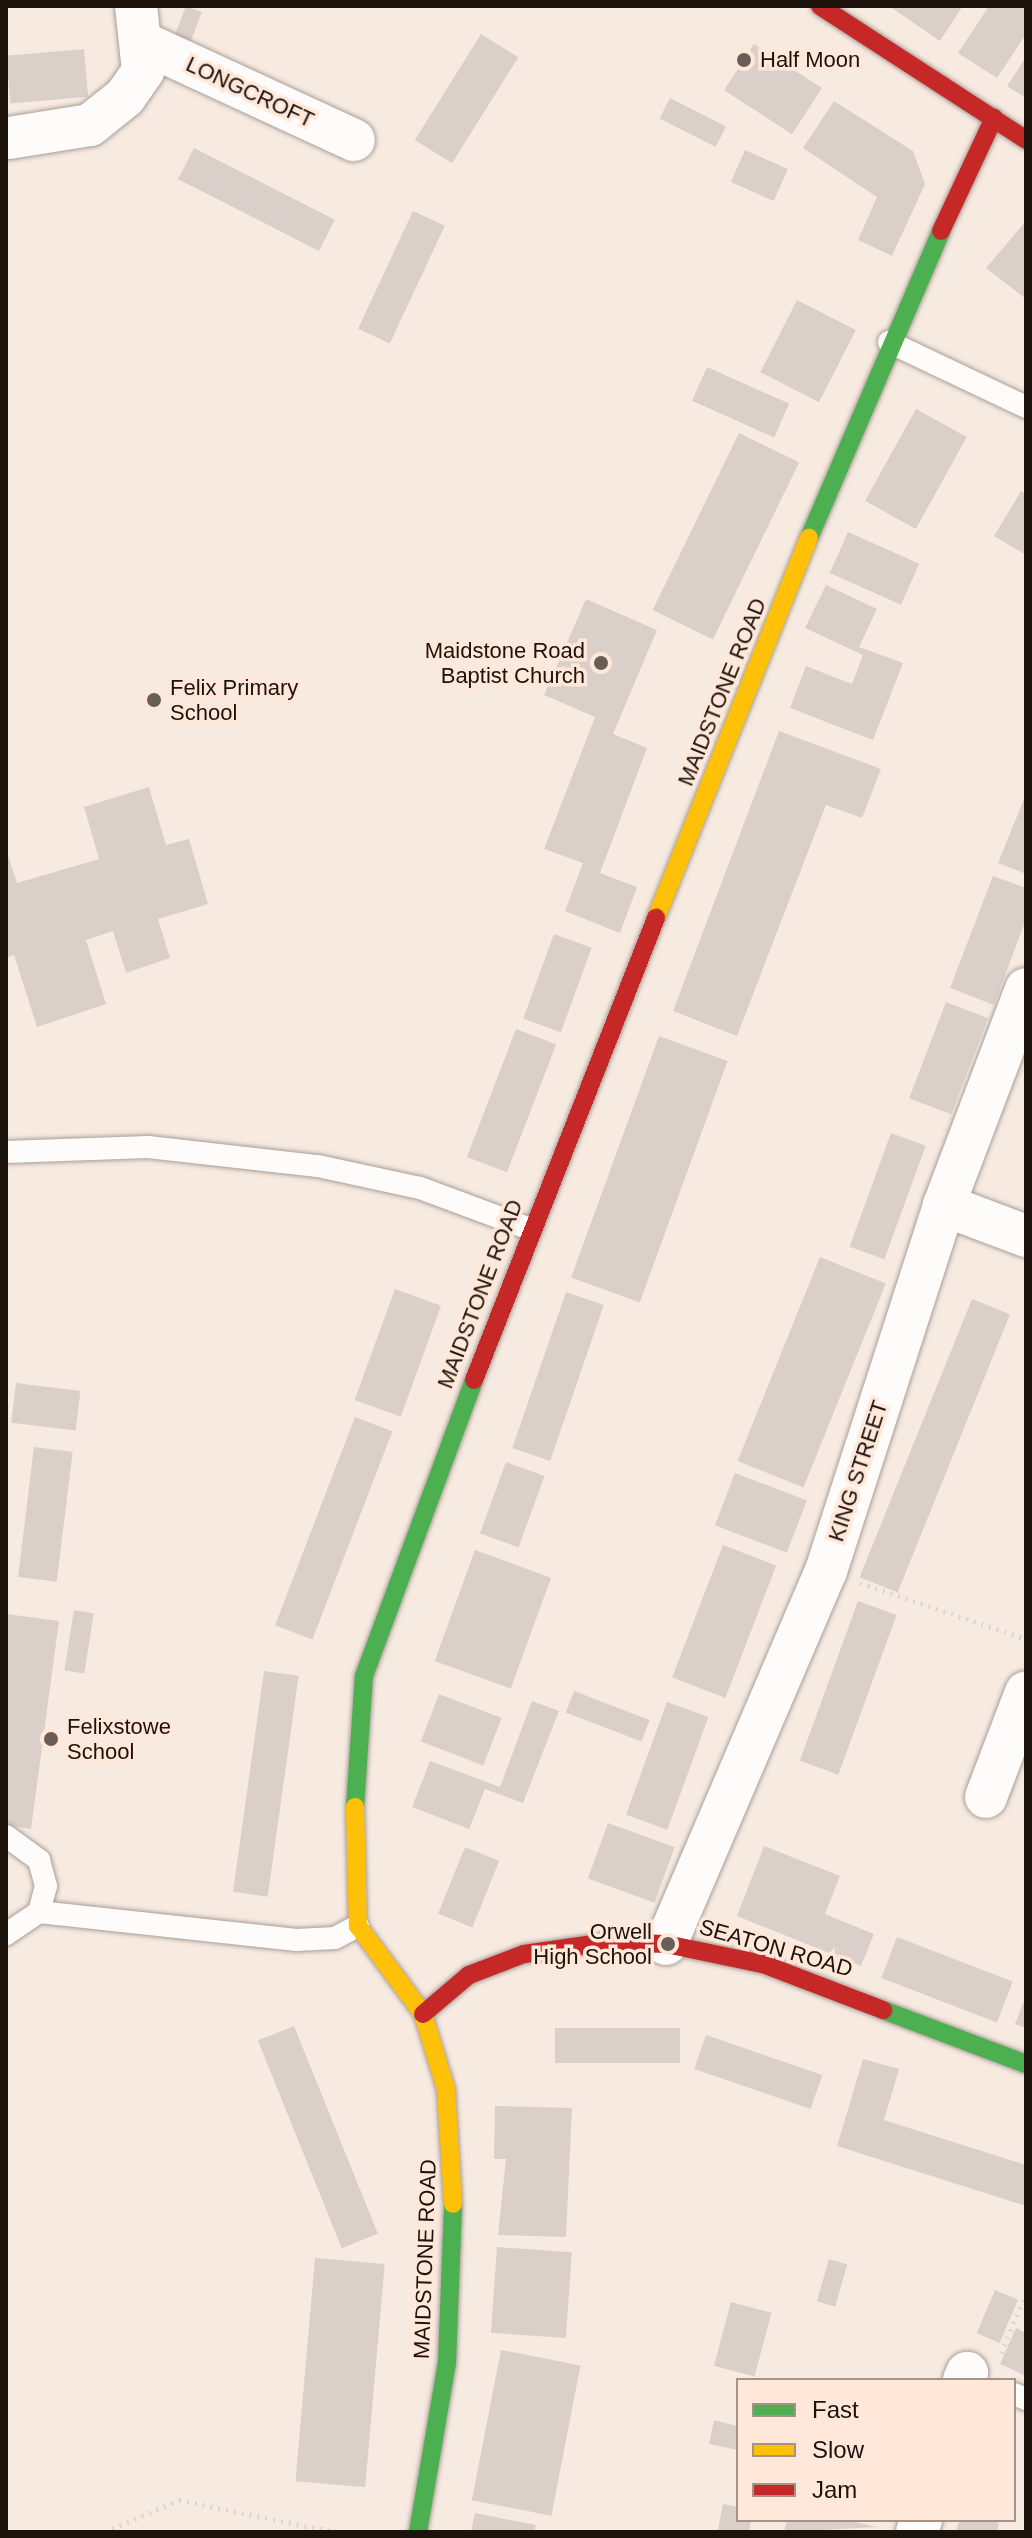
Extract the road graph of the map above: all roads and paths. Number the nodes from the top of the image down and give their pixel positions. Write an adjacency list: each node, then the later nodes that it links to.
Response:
1 (820, 6): 3 (street)
2 (141, 25): 4 (street, LONGCROFT); 5 (street, LONGCROFT)
3 (994, 118): 6 (street); 7 (street, MAIDSTONE ROAD)
4 (9, 138)
5 (354, 140)
6 (1026, 140)
7 (889, 342): 8 (lane); 12 (street, MAIDSTONE ROAD)
8 (1026, 407)
9 (1026, 989): 11 (street, KING STREET)
10 (6, 1152): 12 (lane)
11 (944, 1205): 13 (street); 14 (street, KING STREET)
12 (530, 1229): 20 (street, MAIDSTONE ROAD)
13 (1026, 1236)
14 (826, 1571): 15 (path); 22 (street, KING STREET)
15 (1026, 1639)
16 (1026, 1692): 17 (street)
17 (986, 1797)
18 (6, 1836): 19 (lane)
19 (39, 1912): 20 (lane); 21 (lane)
20 (358, 1926): 23 (street, MAIDSTONE ROAD)
21 (6, 1934)
22 (666, 1944): 23 (street, SEATON ROAD); 24 (street, SEATON ROAD)
23 (423, 2014): 29 (street, MAIDSTONE ROAD)
24 (1026, 2064)
25 (1026, 2294): 26 (path)
26 (978, 2375)
27 (105, 2532): 28 (path)
28 (335, 2532)
29 (418, 2532)

